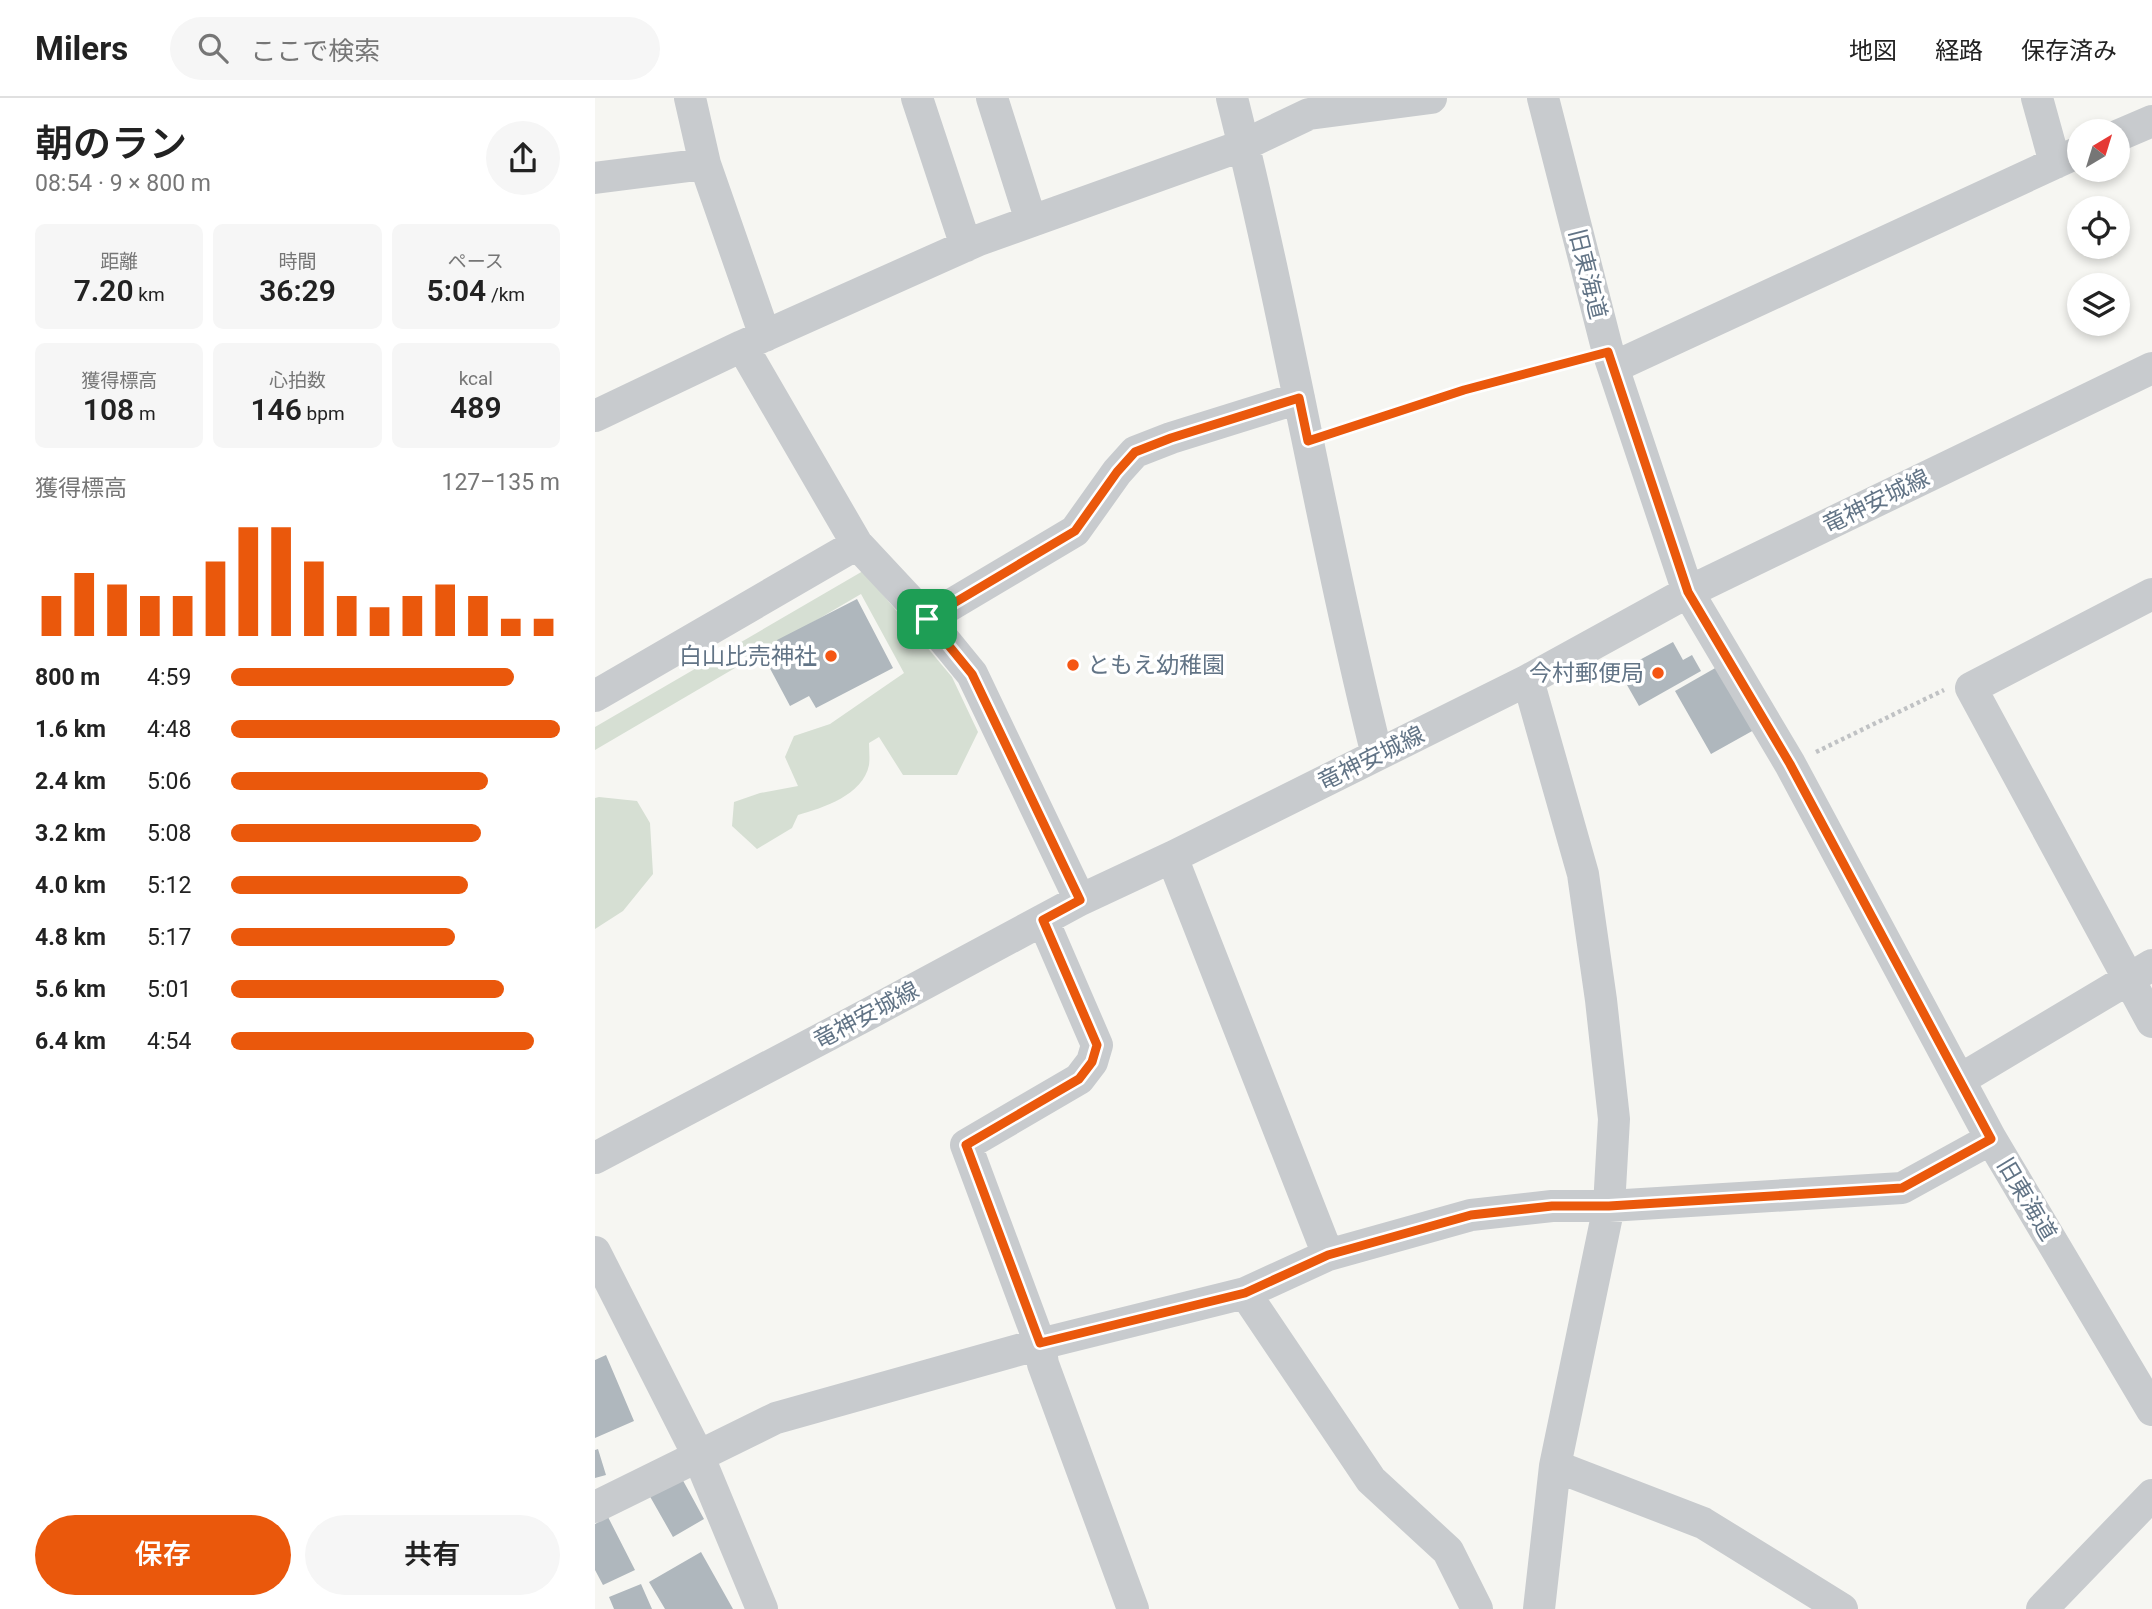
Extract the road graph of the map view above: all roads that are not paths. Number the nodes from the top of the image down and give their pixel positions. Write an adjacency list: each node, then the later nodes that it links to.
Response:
1 (689, 98): 12 (street)
2 (917, 98): 15 (street)
3 (992, 98): 14 (street)
4 (1232, 98): 10 (street)
5 (1431, 98): 10 (street)
6 (1543, 98): 17 (street, 旧東海道)
7 (2037, 98): 11 (street)
8 (2152, 121): 9 (street)
9 (2130, 130)
10 (1244, 145): 14 (street); 19 (street)
11 (2067, 158): 17 (street)
12 (705, 164): 13 (street); 16 (street)
13 (595, 178)
14 (1031, 221): 15 (street)
15 (966, 246): 16 (street)
16 (753, 341): 20 (street); 21 (street)
17 (1611, 359): 22 (street, 旧東海道)
18 (2151, 374): 22 (street, 竜神安城線)
19 (1299, 398): 24 (street); 27 (street)
20 (595, 416)
21 (857, 544): 24 (street); 26 (street)
22 (1688, 592): 25 (street, 竜神安城線); 33 (street, 旧東海道)
23 (2152, 594): 31 (street)
24 (927, 619): 29 (street)
25 (1528, 680): 27 (street, 竜神安城線); 36 (street)
26 (595, 696)
27 (1377, 755): 28 (street, 竜神安城線)
28 (1172, 857): 29 (street, 竜神安城線); 38 (street)
29 (1080, 900): 30 (street, 竜神安城線)
30 (1043, 920): 35 (street, 竜神安城線); 40 (street)
31 (2141, 972): 32 (street); 33 (street)
32 (2152, 1022)
33 (1961, 1079): 34 (street, 旧東海道)
34 (1991, 1139): 36 (street); 41 (street, 旧東海道)
35 (595, 1158)
36 (1609, 1206): 38 (street); 43 (street)
37 (595, 1252): 42 (street)
38 (1328, 1255): 39 (street)
39 (1245, 1293): 40 (street); 48 (street)
40 (1040, 1343): 42 (street); 47 (street)
41 (2152, 1410)
42 (698, 1455): 45 (street); 46 (street)
43 (1555, 1466): 49 (street); 50 (street)
44 (2152, 1494): 51 (street)
45 (595, 1507)
46 (762, 1609)
47 (1133, 1609)
48 (1477, 1609)
49 (1539, 1609)
50 (1842, 1609)
51 (2042, 1609)

